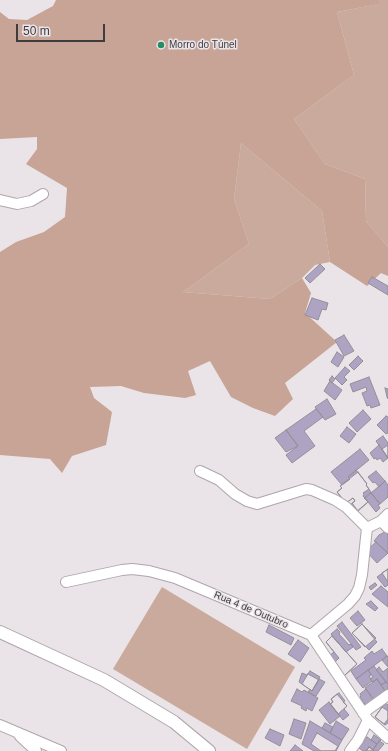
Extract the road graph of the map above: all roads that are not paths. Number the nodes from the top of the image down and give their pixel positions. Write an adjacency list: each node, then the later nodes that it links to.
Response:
1 (43, 194): 2 (street)
2 (0, 200)
3 (200, 471): 5 (street)
4 (386, 521): 5 (street)
5 (367, 528): 8 (street)
6 (66, 582): 8 (street, Rua 4 de Outubro)
7 (0, 632): 16 (street)
8 (312, 635): 10 (street)
9 (388, 695): 10 (street)
10 (365, 716): 13 (street); 17 (street)
11 (0, 725): 12 (street)
12 (14, 730): 14 (street); 15 (street)
13 (388, 738)
14 (36, 751)
15 (61, 751)
16 (209, 751)
17 (350, 751)

